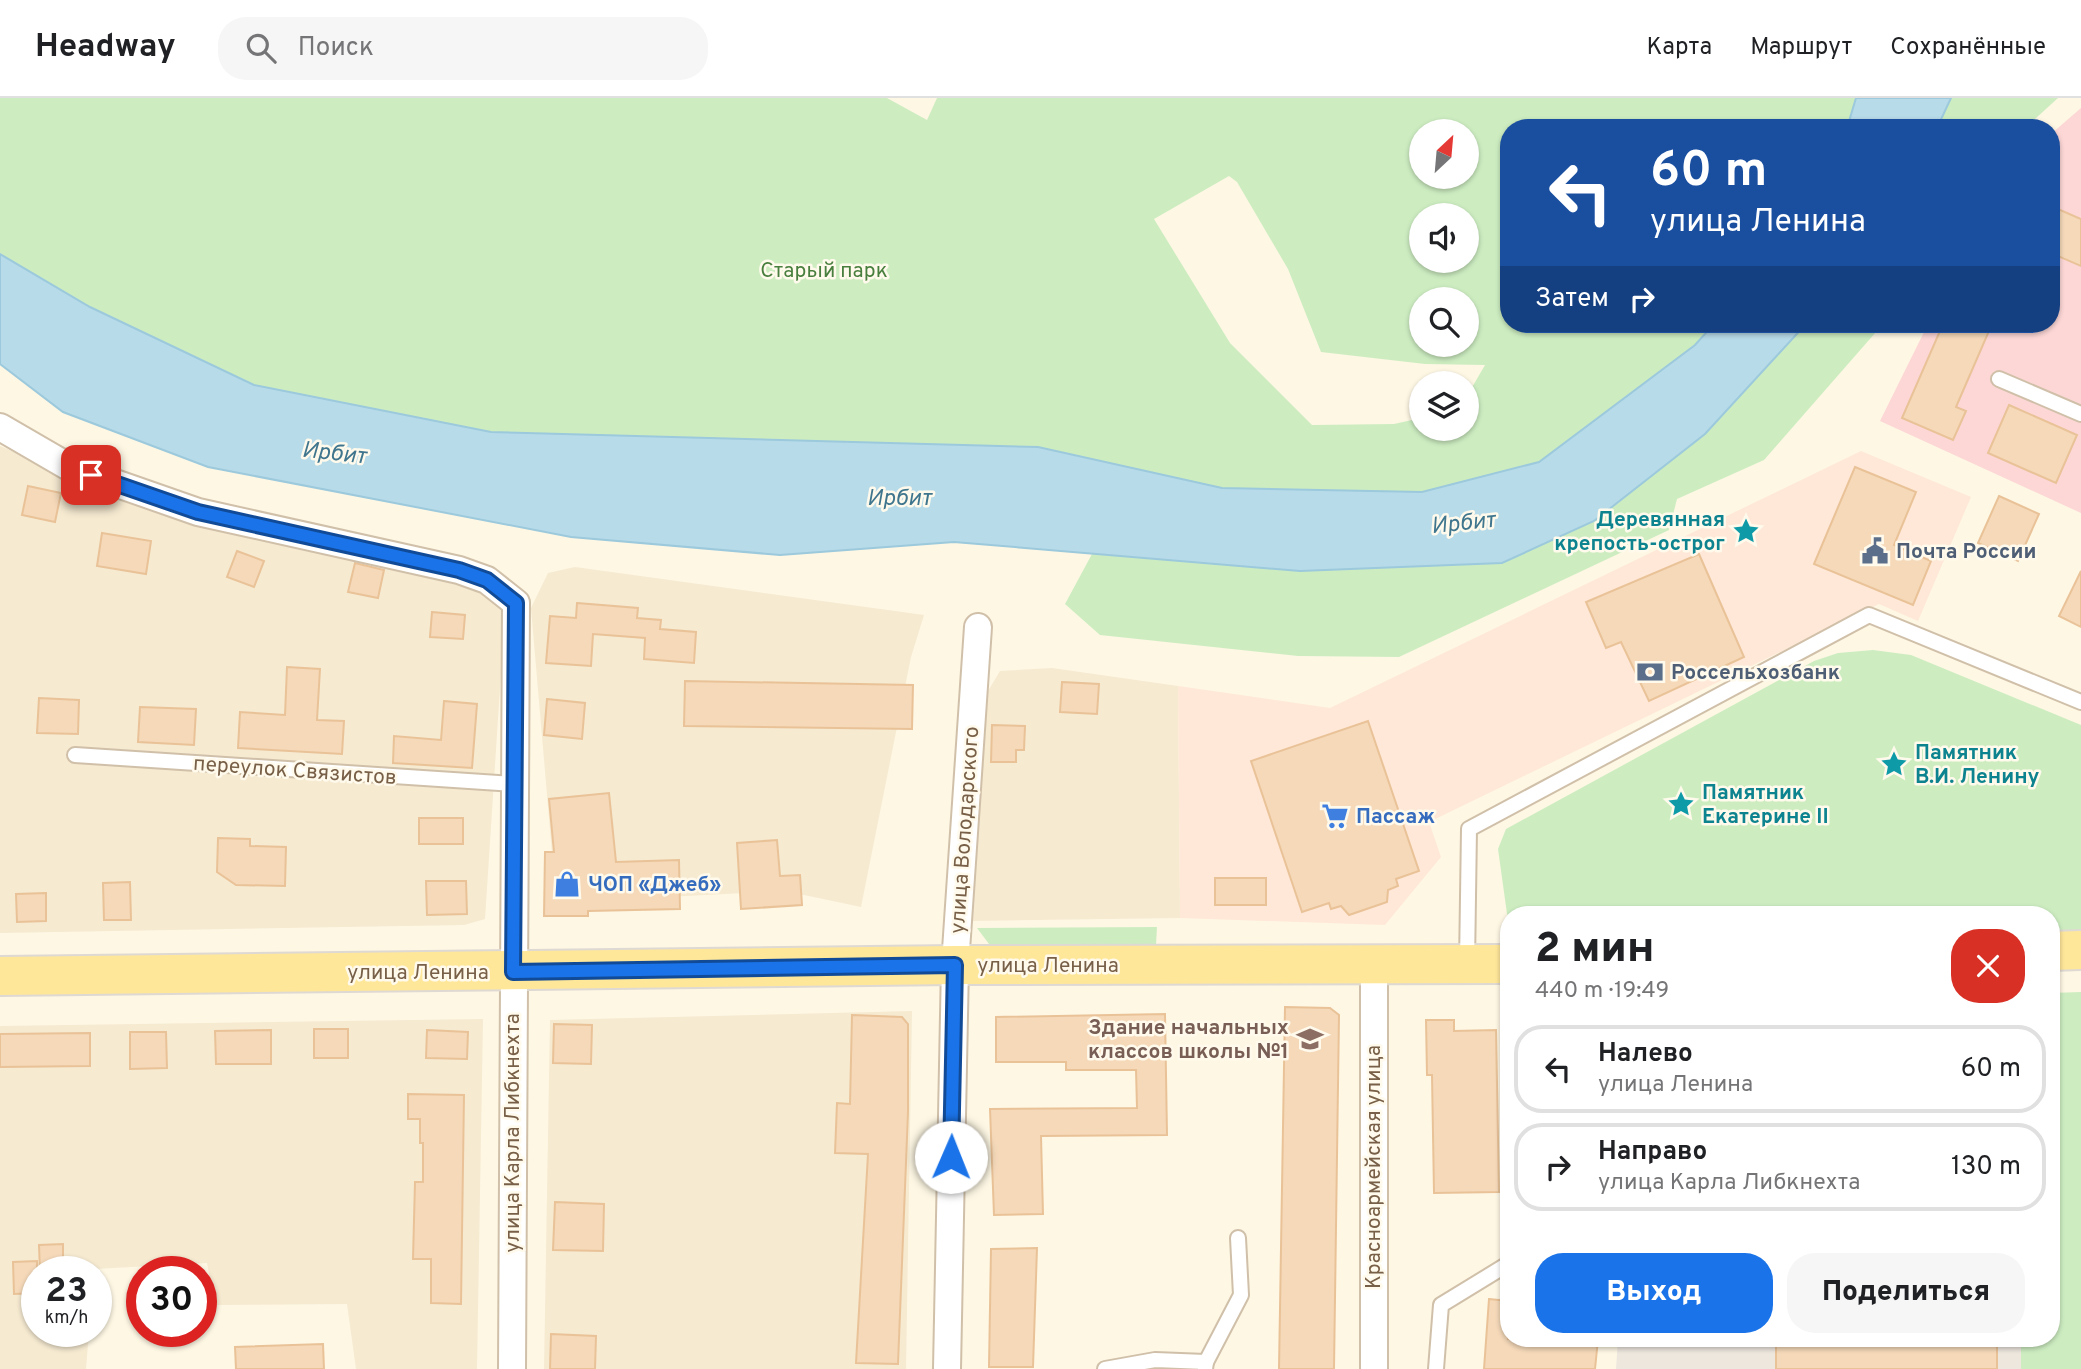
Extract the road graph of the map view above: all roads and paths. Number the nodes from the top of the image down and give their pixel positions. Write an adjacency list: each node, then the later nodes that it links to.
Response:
1 (1999, 379): 2 (lane)
2 (2081, 414)
3 (0, 427): 7 (street, улица Карла Либкнехта)
4 (978, 627): 11 (street, улица Володарского)
5 (2081, 702): 12 (lane)
6 (75, 755): 7 (lane, переулок Связистов)
7 (514, 784): 14 (street, улица Карла Либкнехта)
8 (2081, 950): 9 (main road)
9 (2060, 951)
10 (1500, 964): 12 (main road, улица Ленина)
11 (955, 965): 13 (main road, улица Ленина); 14 (main road, улица Ленина); 20 (street, улица Володарского)
12 (1467, 965): 13 (main road, улица Ленина)
13 (1374, 966): 22 (street, Красноармейская улица)
14 (513, 972): 15 (main road, улица Ленина); 19 (street, улица Карла Либкнехта)
15 (0, 976)
16 (1238, 1238): 18 (lane)
17 (1500, 1269): 23 (lane)
18 (1205, 1365): 21 (lane)
19 (512, 1369)
20 (947, 1369)
21 (1105, 1369)
22 (1374, 1369)
23 (1436, 1369)

